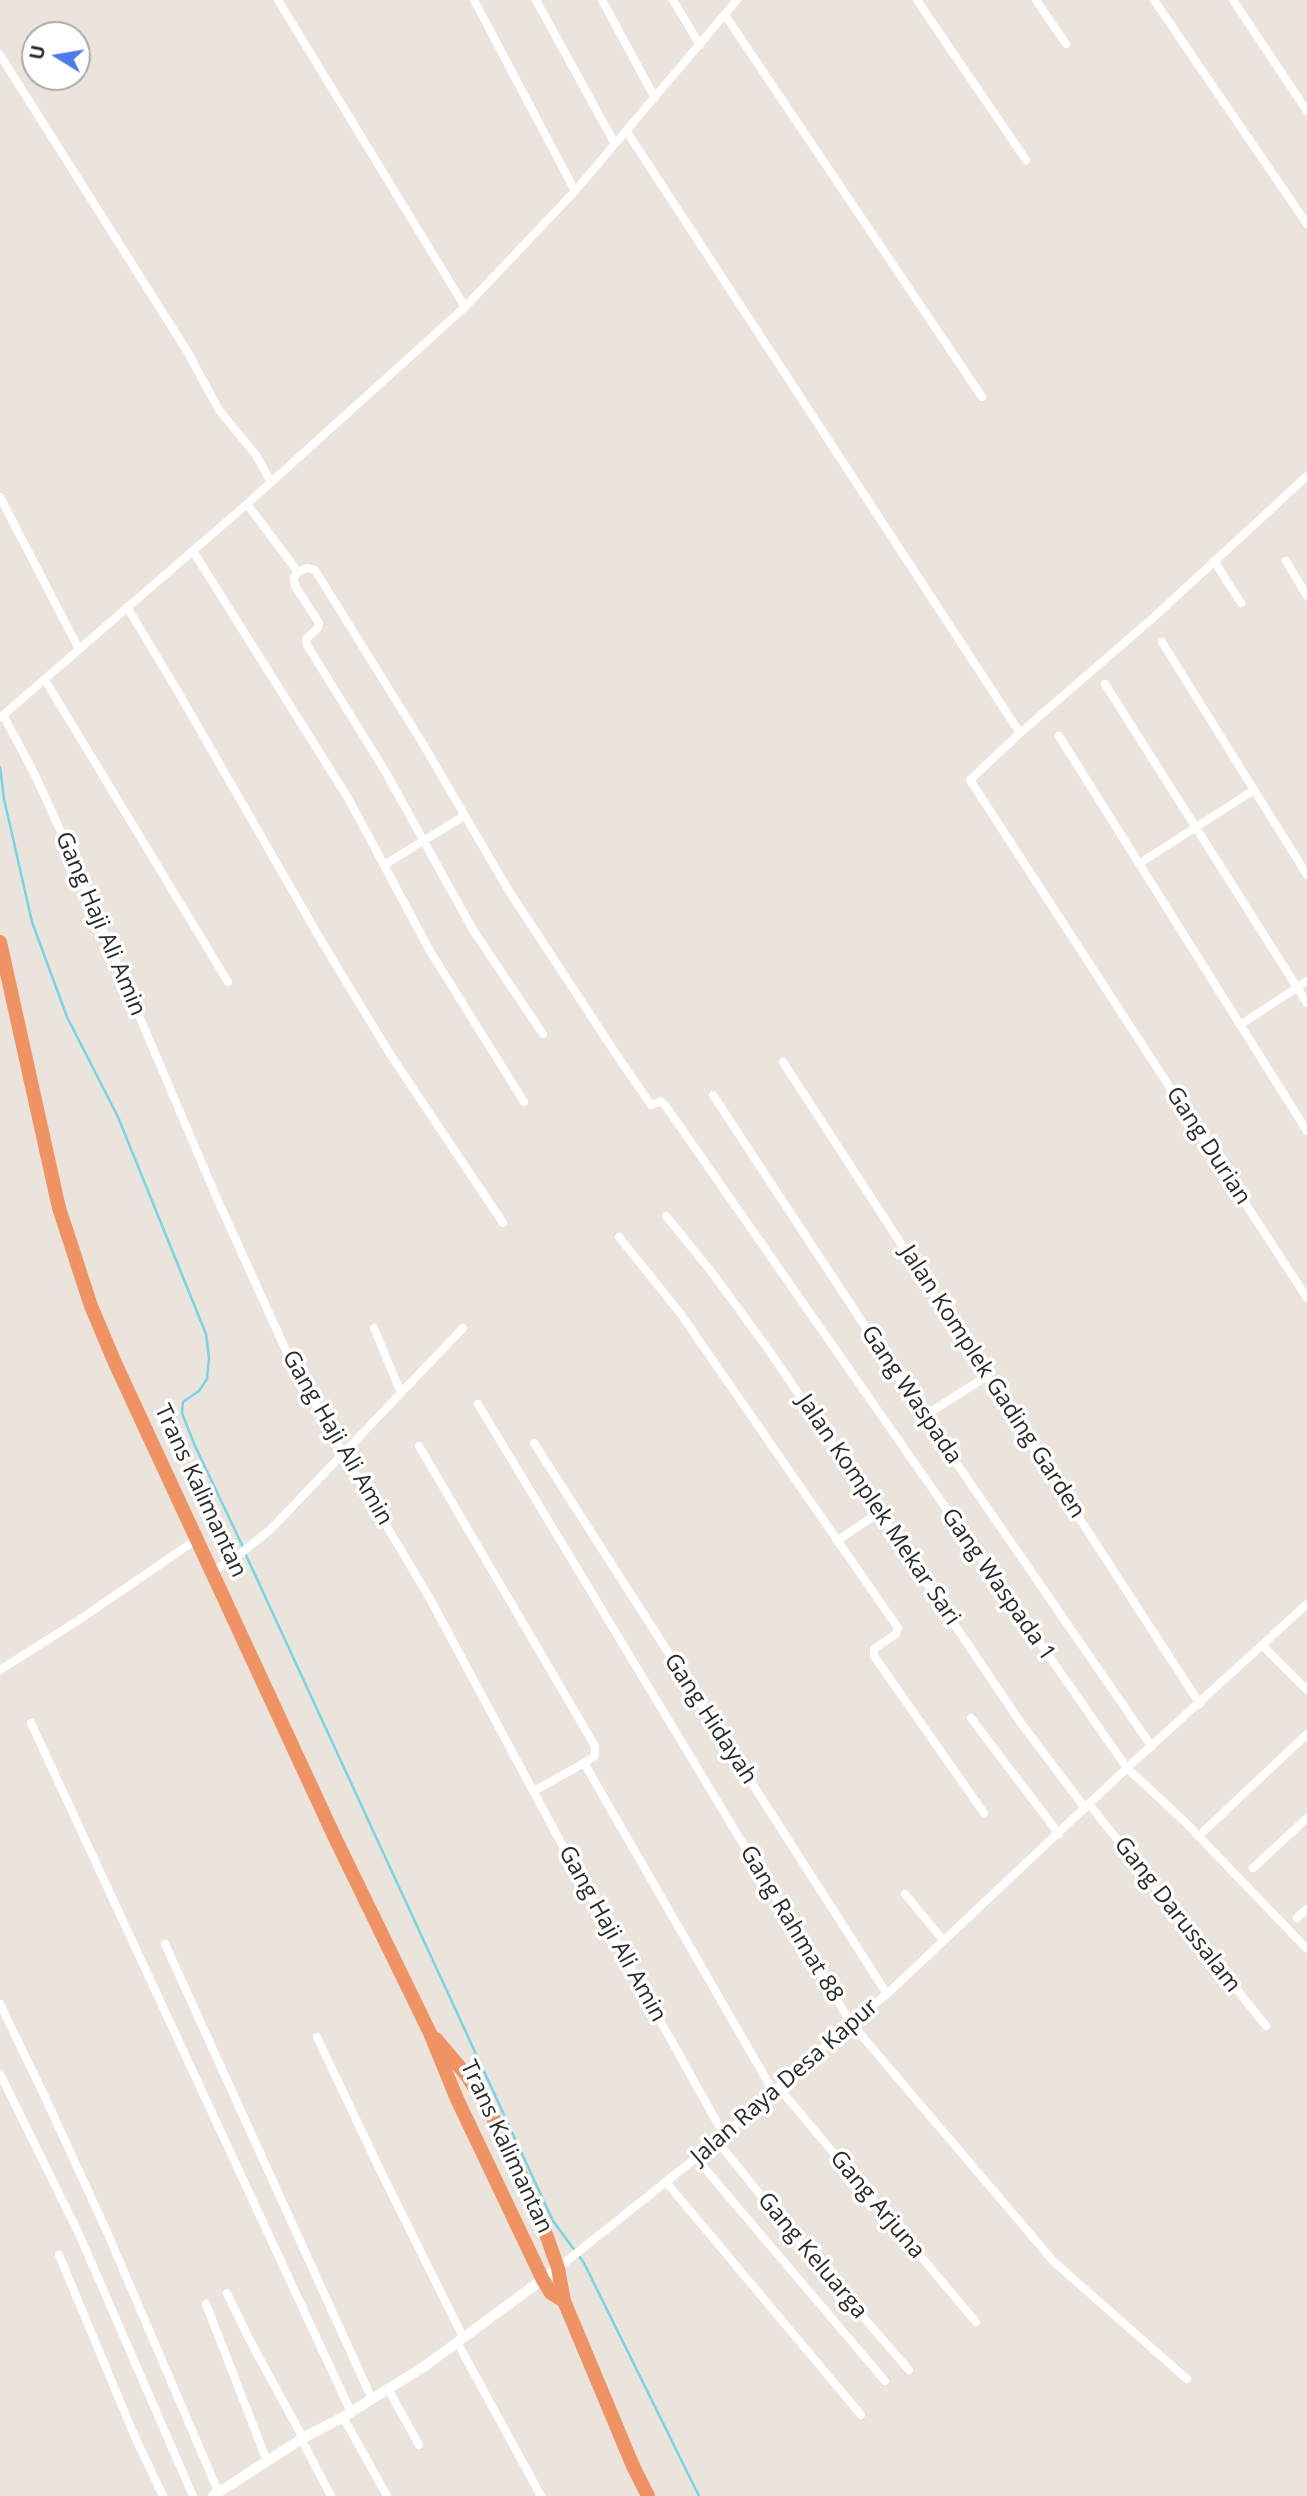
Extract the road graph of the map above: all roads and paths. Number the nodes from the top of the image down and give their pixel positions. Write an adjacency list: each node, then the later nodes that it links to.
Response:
1 (278, 0): 20 (street)
2 (474, 0): 22 (street)
3 (536, 0): 18 (street)
4 (602, 0): 15 (street)
5 (673, 0): 13 (street)
6 (737, 0): 11 (street)
7 (917, 0): 19 (street)
8 (1036, 0): 12 (street)
9 (1154, 0): 23 (street)
10 (1233, 0): 16 (street)
11 (725, 15): 13 (street); 25 (street)
12 (1066, 44)
13 (699, 45): 15 (street)
14 (0, 55): 27 (street)
15 (655, 98): 17 (street)
16 (1307, 111)
17 (627, 132): 18 (street); 42 (street)
18 (615, 144): 22 (street)
19 (1026, 160)
20 (388, 183): 21 (street); 24 (street)
21 (380, 188)
22 (575, 191): 24 (street)
23 (1307, 224)
24 (465, 307): 27 (street)
25 (982, 397)
26 (1306, 479): 31 (street)
27 (271, 482): 29 (street)
28 (0, 497): 38 (street)
29 (247, 504): 30 (street); 33 (street)
30 (192, 551): 36 (street); 49 (street)
31 (1214, 561): 35 (street); 42 (street)
32 (1286, 561): 34 (street)
33 (298, 572): 45 (street); 47 (street)
34 (1307, 596)
35 (1241, 603)
36 (127, 607): 38 (street); 63 (street)
37 (1162, 642): 44 (street)
38 (79, 649): 39 (street)
39 (45, 680): 41 (street); 53 (street)
40 (1105, 684): 46 (street)
41 (2, 717): 74 (street, Gang Haji Ali Amin)
42 (1020, 733): 65 (street, Gang Durian)
43 (1059, 736): 48 (street)
44 (1254, 790): 46 (street); 50 (street)
45 (464, 817): 47 (street); 89 (street, Gang Waspada 1)
46 (1196, 826): 48 (street); 54 (street)
47 (424, 840): 49 (street); 57 (street)
48 (1140, 863): 56 (street)
49 (384, 865): 60 (street)
50 (1307, 875)
51 (0, 942): 76 (highway, Trans Kalimantan)
52 (1307, 981): 54 (street)
53 (228, 982)
54 (1297, 987): 55 (street); 56 (street)
55 (1307, 1003)
56 (1240, 1025): 61 (street)
57 (543, 1034)
58 (783, 1062): 68 (street, Jalan Komplek Gading Garden)
59 (713, 1095): 71 (street, Gang Waspada)
60 (524, 1102)
61 (1307, 1131)
62 (666, 1216): 75 (street, Jalan Komplek Mekar Sari)
63 (503, 1223)
64 (619, 1237): 77 (street)
65 (1307, 1298)
66 (374, 1328): 69 (street)
67 (463, 1328): 69 (street)
68 (987, 1376): 71 (street); 83 (street, Jalan Komplek Gading Garden)
69 (401, 1393): 74 (street)
70 (478, 1404): 105 (street, Gang Rahmat 88)
71 (924, 1416): 87 (street, Gang Waspada)
72 (534, 1443): 103 (street, Gang Hidayah)
73 (419, 1446): 88 (street)
74 (343, 1454): 78 (street); 90 (street, Gang Haji Ali Amin)
75 (878, 1513): 77 (street); 91 (street, Jalan Komplek Mekar Sari)
76 (197, 1539): 78 (highway, Trans Kalimantan); 81 (street)
77 (836, 1541): 92 (street)
78 (212, 1571): 107 (highway, Trans Kalimantan)
79 (1307, 1604): 80 (street, Jalan Raya Desa Kapur)
80 (1262, 1645): 82 (street); 83 (street, Jalan Raya Desa Kapur)
81 (0, 1670)
82 (1307, 1690)
83 (1200, 1704): 87 (street, Jalan Raya Desa Kapur)
84 (971, 1718): 95 (street)
85 (31, 1723): 127 (street)
86 (1307, 1734): 94 (street)
87 (1152, 1747): 89 (street, Jalan Raya Desa Kapur)
88 (584, 1763): 90 (street); 110 (street, Gang Arjuna)
89 (1127, 1768): 91 (street, Jalan Raya Desa Kapur); 102 (street, Gang Waspada 1)
90 (534, 1791): 111 (street, Gang Haji Ali Amin)
91 (1087, 1806): 95 (street, Jalan Raya Desa Kapur); 106 (street, Gang Darussalam)
92 (985, 1813)
93 (1307, 1818): 96 (street)
94 (1204, 1831)
95 (1059, 1834): 100 (street, Jalan Raya Desa Kapur)
96 (1253, 1868)
97 (905, 1894): 100 (street)
98 (1307, 1909): 99 (street)
99 (1297, 1918)
100 (943, 1940): 103 (street, Jalan Raya Desa Kapur)
101 (165, 1944): 126 (street)
102 (1307, 1949)
103 (887, 1994): 105 (street, Jalan Raya Desa Kapur)
104 (0, 2004): 132 (street)
105 (851, 2023): 110 (street, Jalan Raya Desa Kapur); 123 (street, Gang Rahmat 88)
106 (1266, 2026)
107 (430, 2033): 115 (highway, Trans Kalimantan); 116 (highway, Trans Kalimantan)
108 (317, 2037): 121 (street)
109 (0, 2074): 134 (street)
110 (776, 2089): 111 (street, Jalan Raya Desa Kapur); 120 (street, Gang Arjuna)
111 (721, 2138): 112 (street, Jalan Raya Desa Kapur); 122 (street, Gang Keluarga)
112 (696, 2158): 113 (street, Jalan Raya Desa Kapur); 124 (street)
113 (666, 2182): 115 (street, Jalan Raya Desa Kapur); 128 (street)
114 (59, 2255): 133 (street)
115 (558, 2268): 116 (street, Jalan Raya Desa Kapur); 118 (highway, Trans Kalimantan)
116 (537, 2284): 118 (highway, Trans Kalimantan); 121 (street, Jalan Raya Desa Kapur)
117 (227, 2292): 129 (street)
118 (564, 2301): 138 (highway)
119 (206, 2304): 131 (street)
120 (976, 2322)
121 (460, 2339): 125 (street, Jalan Raya Desa Kapur); 137 (street)
122 (909, 2370)
123 (1187, 2379)
124 (885, 2381)
125 (388, 2389): 126 (street, Jalan Raya Desa Kapur); 130 (street)
126 (372, 2399): 127 (street, Jalan Raya Desa Kapur)
127 (347, 2414): 129 (street, Jalan Raya Desa Kapur); 136 (street)
128 (861, 2415)
129 (302, 2439): 131 (street, Jalan Raya Desa Kapur); 135 (street)
130 (419, 2445)
131 (267, 2461): 132 (street, Jalan Raya Desa Kapur)
132 (216, 2494)
133 (163, 2496)
134 (193, 2496)
135 (331, 2496)
136 (387, 2496)
137 (541, 2496)
138 (648, 2496)

